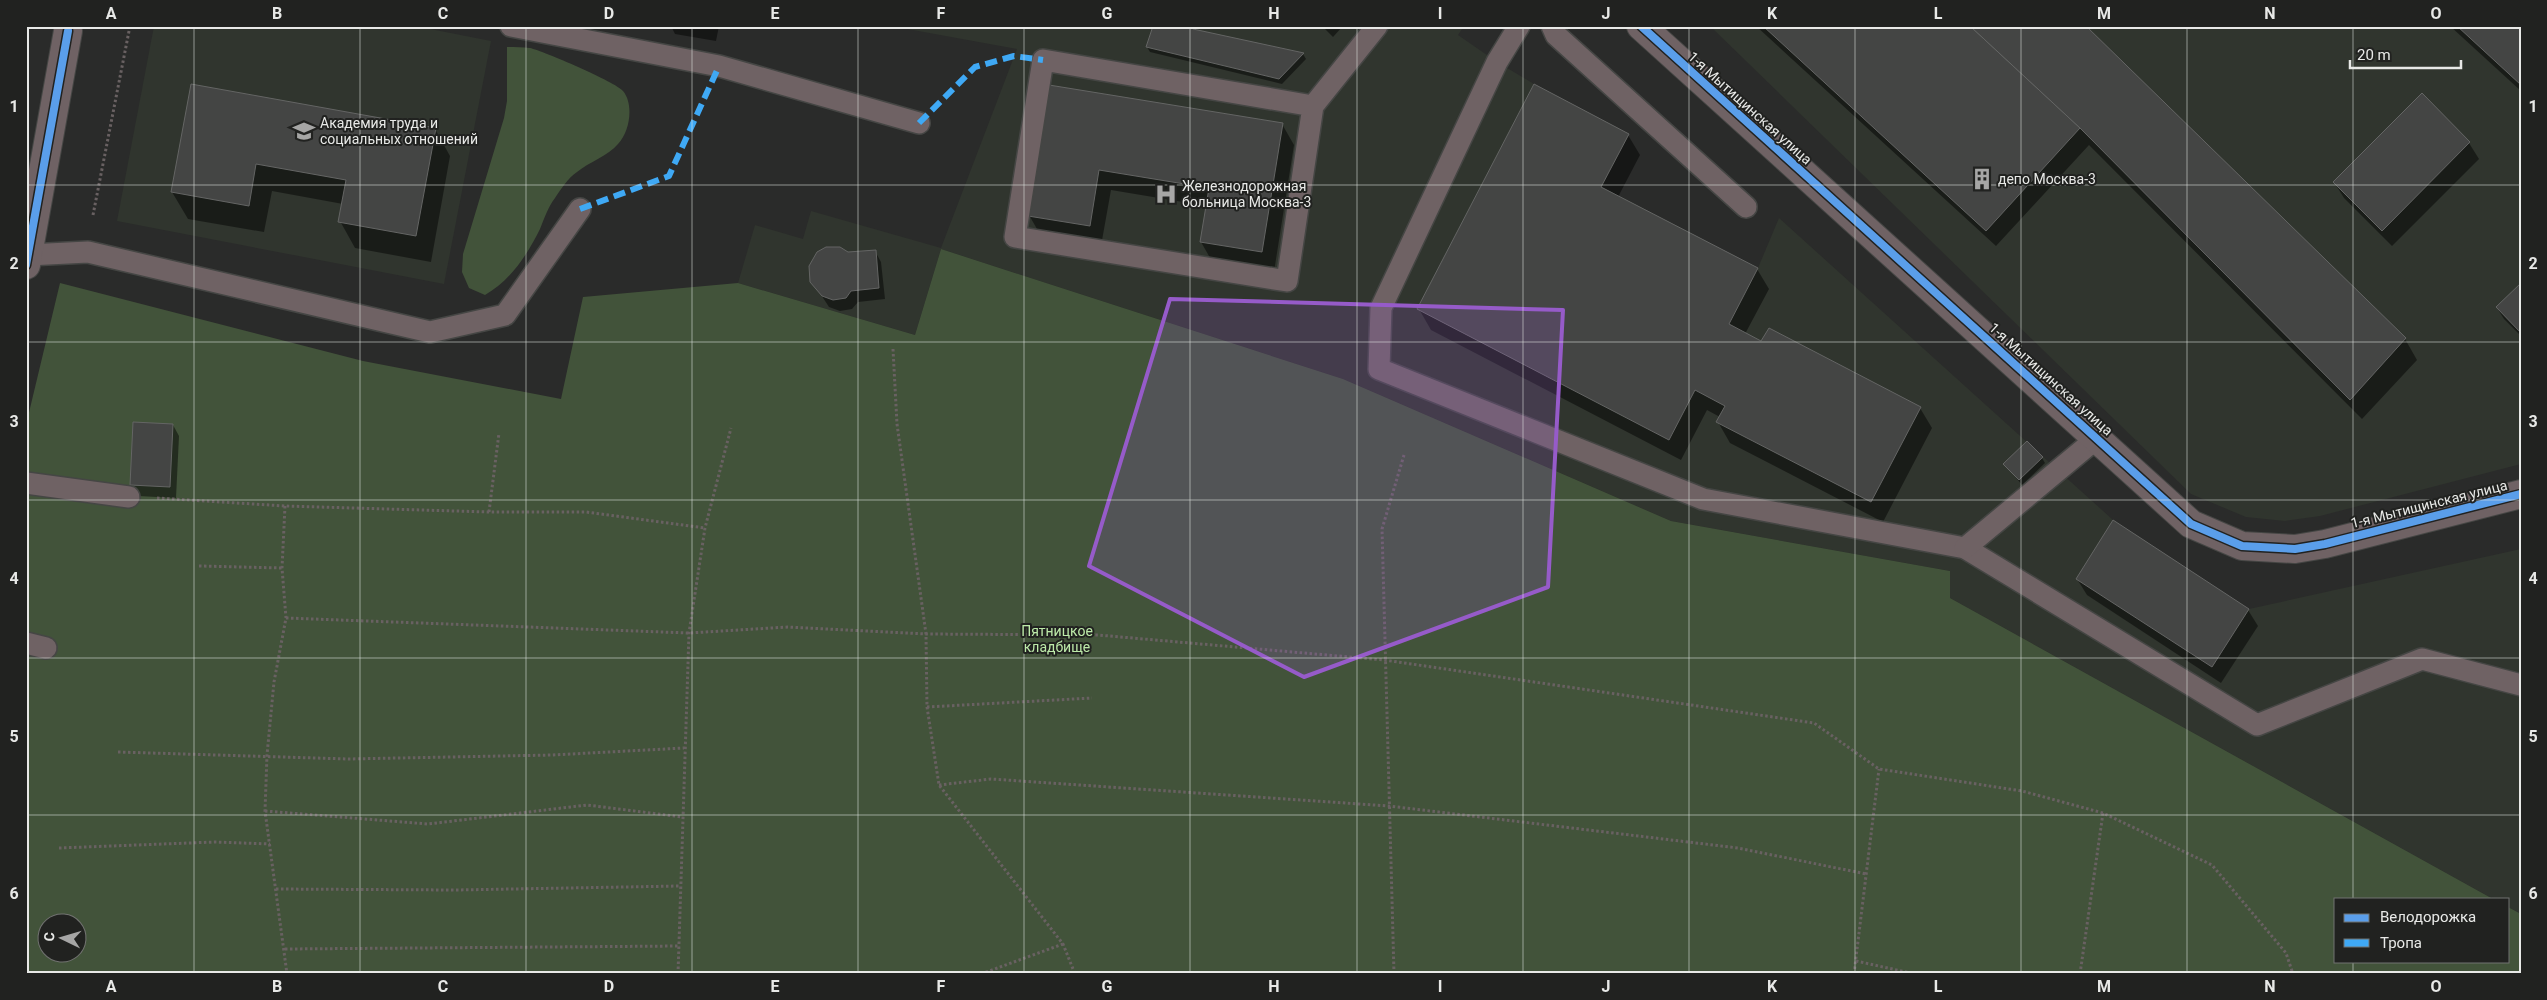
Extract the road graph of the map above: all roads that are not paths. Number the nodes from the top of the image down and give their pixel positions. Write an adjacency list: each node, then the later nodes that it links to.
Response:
1 (511, 26): 8 (lane)
2 (1377, 26): 7 (lane)
3 (1519, 26): 16 (lane)
4 (1552, 26): 9 (lane)
5 (1641, 26): 12 (street, 1-я Мытищинская улица)
6 (69, 28): 11 (street)
7 (1313, 106): 7 (lane)
8 (918, 123)
9 (1746, 207)
10 (580, 209): 11 (lane)
11 (27, 258)
12 (2097, 438): 14 (street, 1-я Мытищинская улица); 16 (lane)
13 (26, 483): 15 (lane)
14 (2521, 494)
15 (129, 497)
16 (1966, 548): 17 (lane)
17 (2521, 686)

